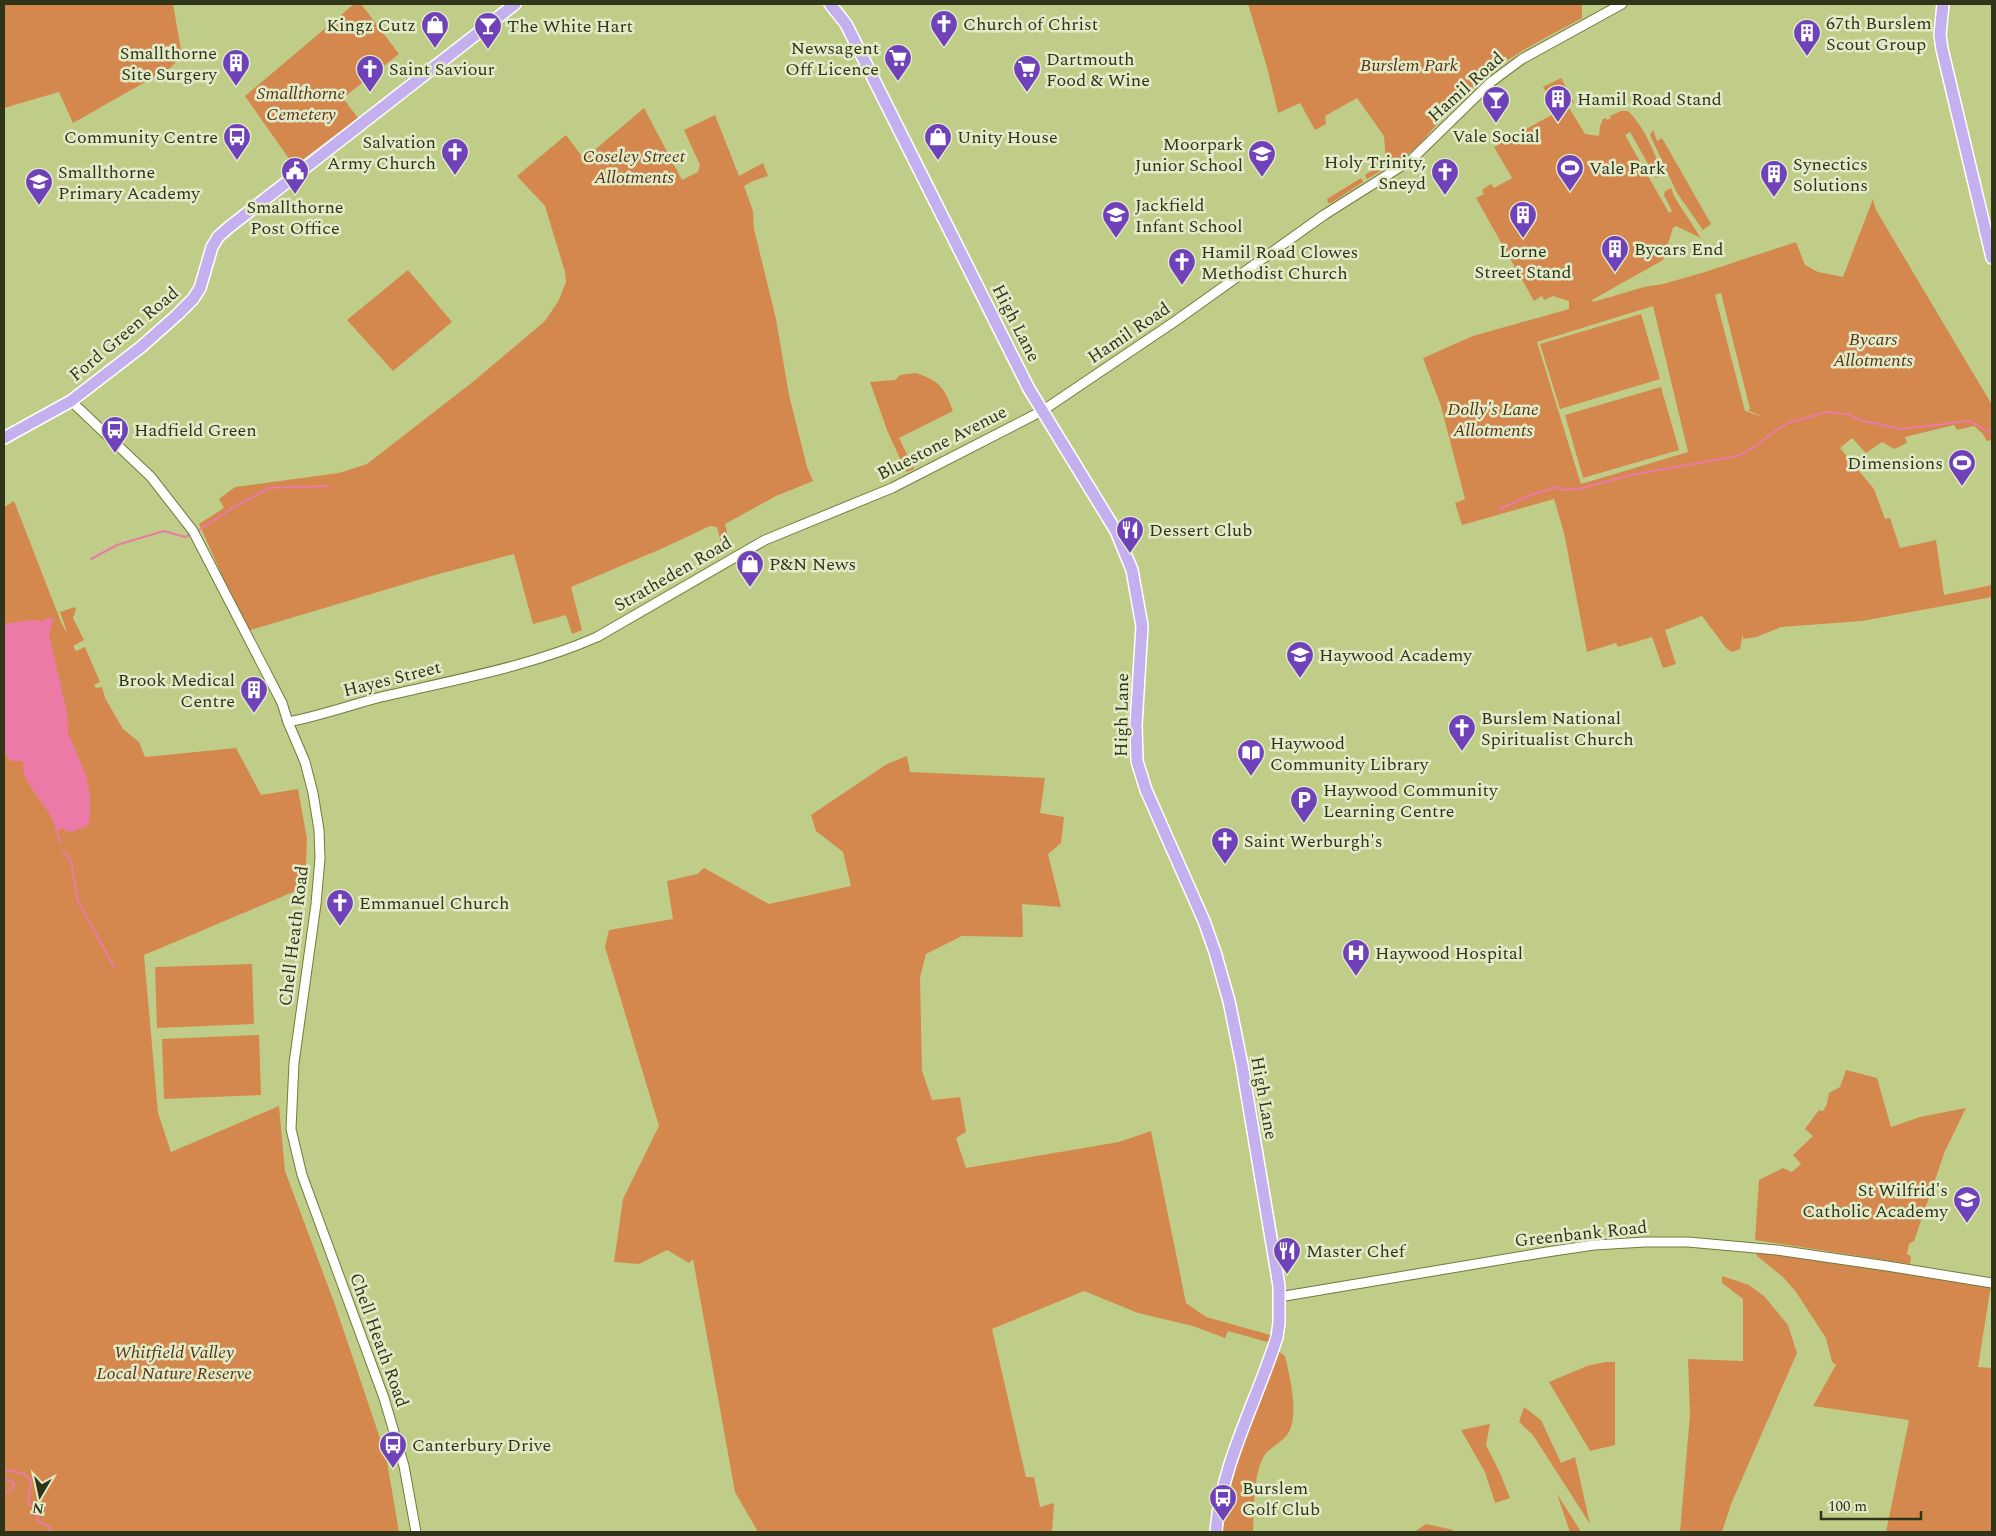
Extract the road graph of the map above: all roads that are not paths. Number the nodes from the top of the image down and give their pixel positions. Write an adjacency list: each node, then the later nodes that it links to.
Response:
1 (515, 4): 6 (main road, Ford Green Road)
2 (830, 4): 7 (main road, High Lane)
3 (1622, 4): 7 (street, Hamil Road)
4 (1944, 4): 5 (main road)
5 (1992, 258)
6 (71, 401): 8 (main road, Ford Green Road); 11 (street, Chell Heath Road)
7 (1042, 411): 9 (street, Bluestone Avenue); 13 (main road, High Lane)
8 (4, 438)
9 (857, 503): 10 (street, Stratheden Road)
10 (504, 668): 11 (street, Hayes Street)
11 (288, 722): 14 (street, Chell Heath Road)
12 (1992, 1283): 13 (street, Greenbank Road)
13 (1280, 1298): 15 (main road, High Lane)
14 (416, 1532)
15 (1216, 1532)

